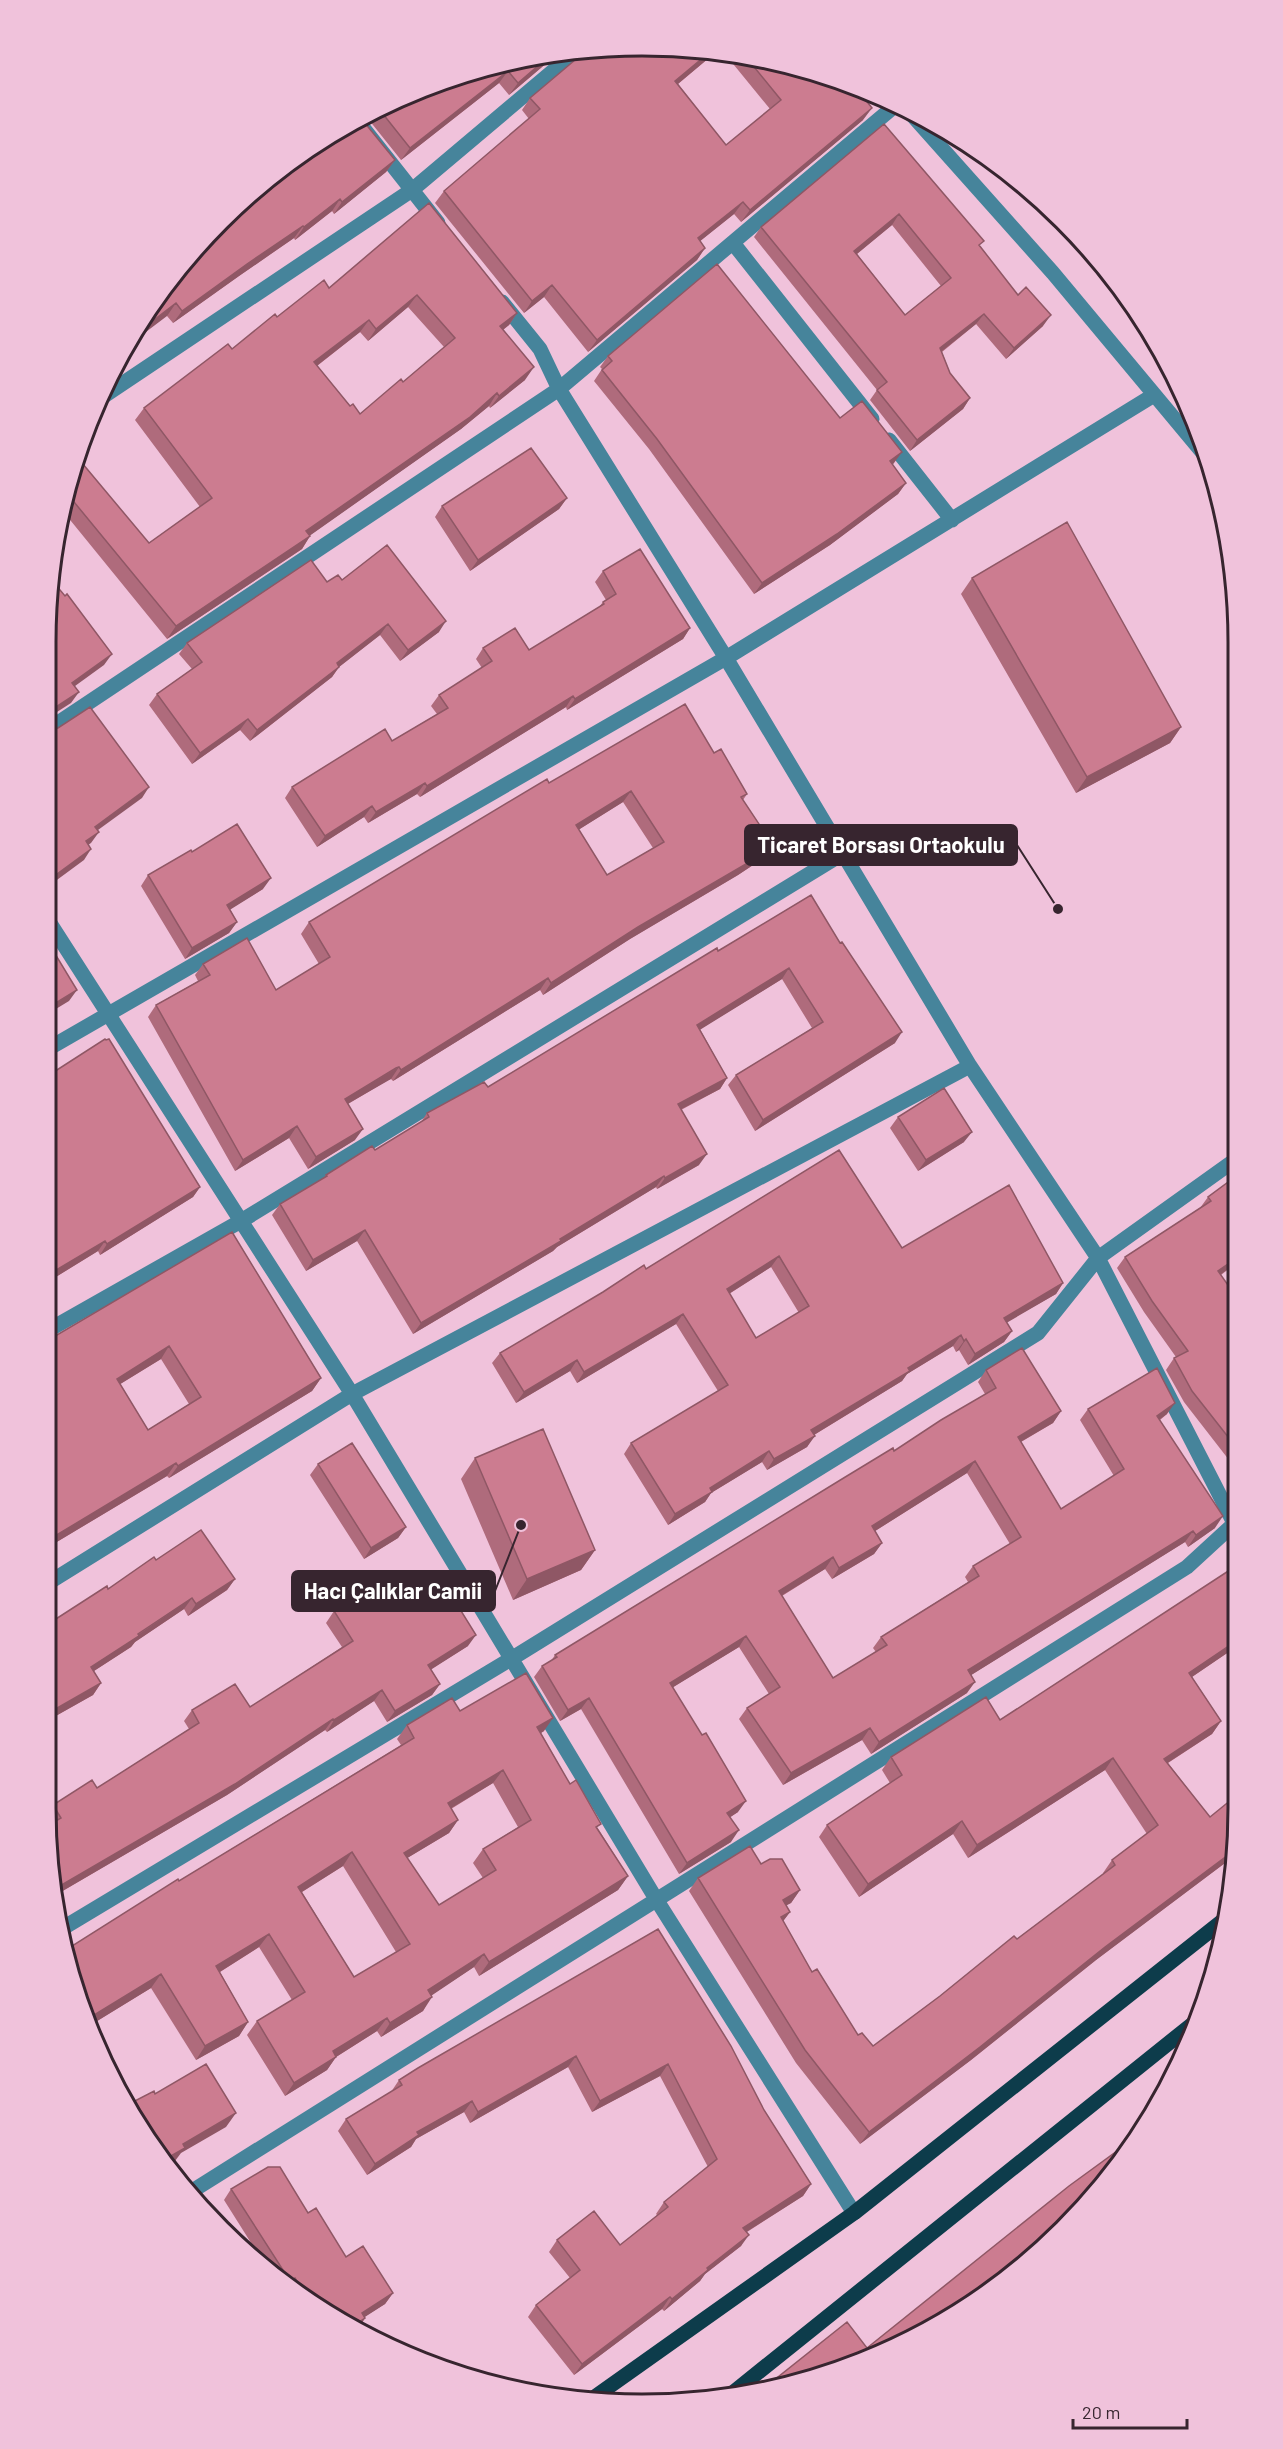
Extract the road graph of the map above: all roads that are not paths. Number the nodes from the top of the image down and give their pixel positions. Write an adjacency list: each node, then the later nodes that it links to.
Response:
1 (565, 61): 5 (street)
2 (889, 111): 7 (street)
3 (362, 127): 5 (street)
4 (924, 128): 11 (street)
5 (412, 190): 6 (street); 10 (street)
6 (450, 237)
7 (733, 243): 9 (street); 13 (street)
8 (495, 293): 9 (street)
9 (559, 389): 14 (street); 15 (street)
10 (112, 391)
11 (1154, 395): 12 (street); 13 (street)
12 (1191, 439)
13 (951, 520): 14 (street)
14 (726, 658): 16 (street); 18 (street)
15 (56, 724)
16 (842, 854): 20 (street); 22 (street)
17 (56, 932): 18 (street)
18 (108, 1012): 19 (street); 22 (street)
19 (56, 1044)
20 (970, 1066): 23 (street); 25 (street)
21 (1228, 1165): 23 (street)
22 (241, 1221): 24 (street); 25 (street)
23 (1098, 1258): 26 (street); 29 (street)
24 (56, 1326)
25 (352, 1394): 28 (street); 29 (street)
26 (1228, 1510)
27 (1228, 1530): 30 (street)
28 (56, 1578)
29 (511, 1659): 30 (street); 31 (street)
30 (656, 1899): 34 (street); 35 (street)
31 (68, 1925)
32 (1215, 1927): 35 (main road)
33 (1183, 2031): 36 (main road)
34 (196, 2188)
35 (854, 2213): 37 (main road)
36 (744, 2384)
37 (603, 2392)

